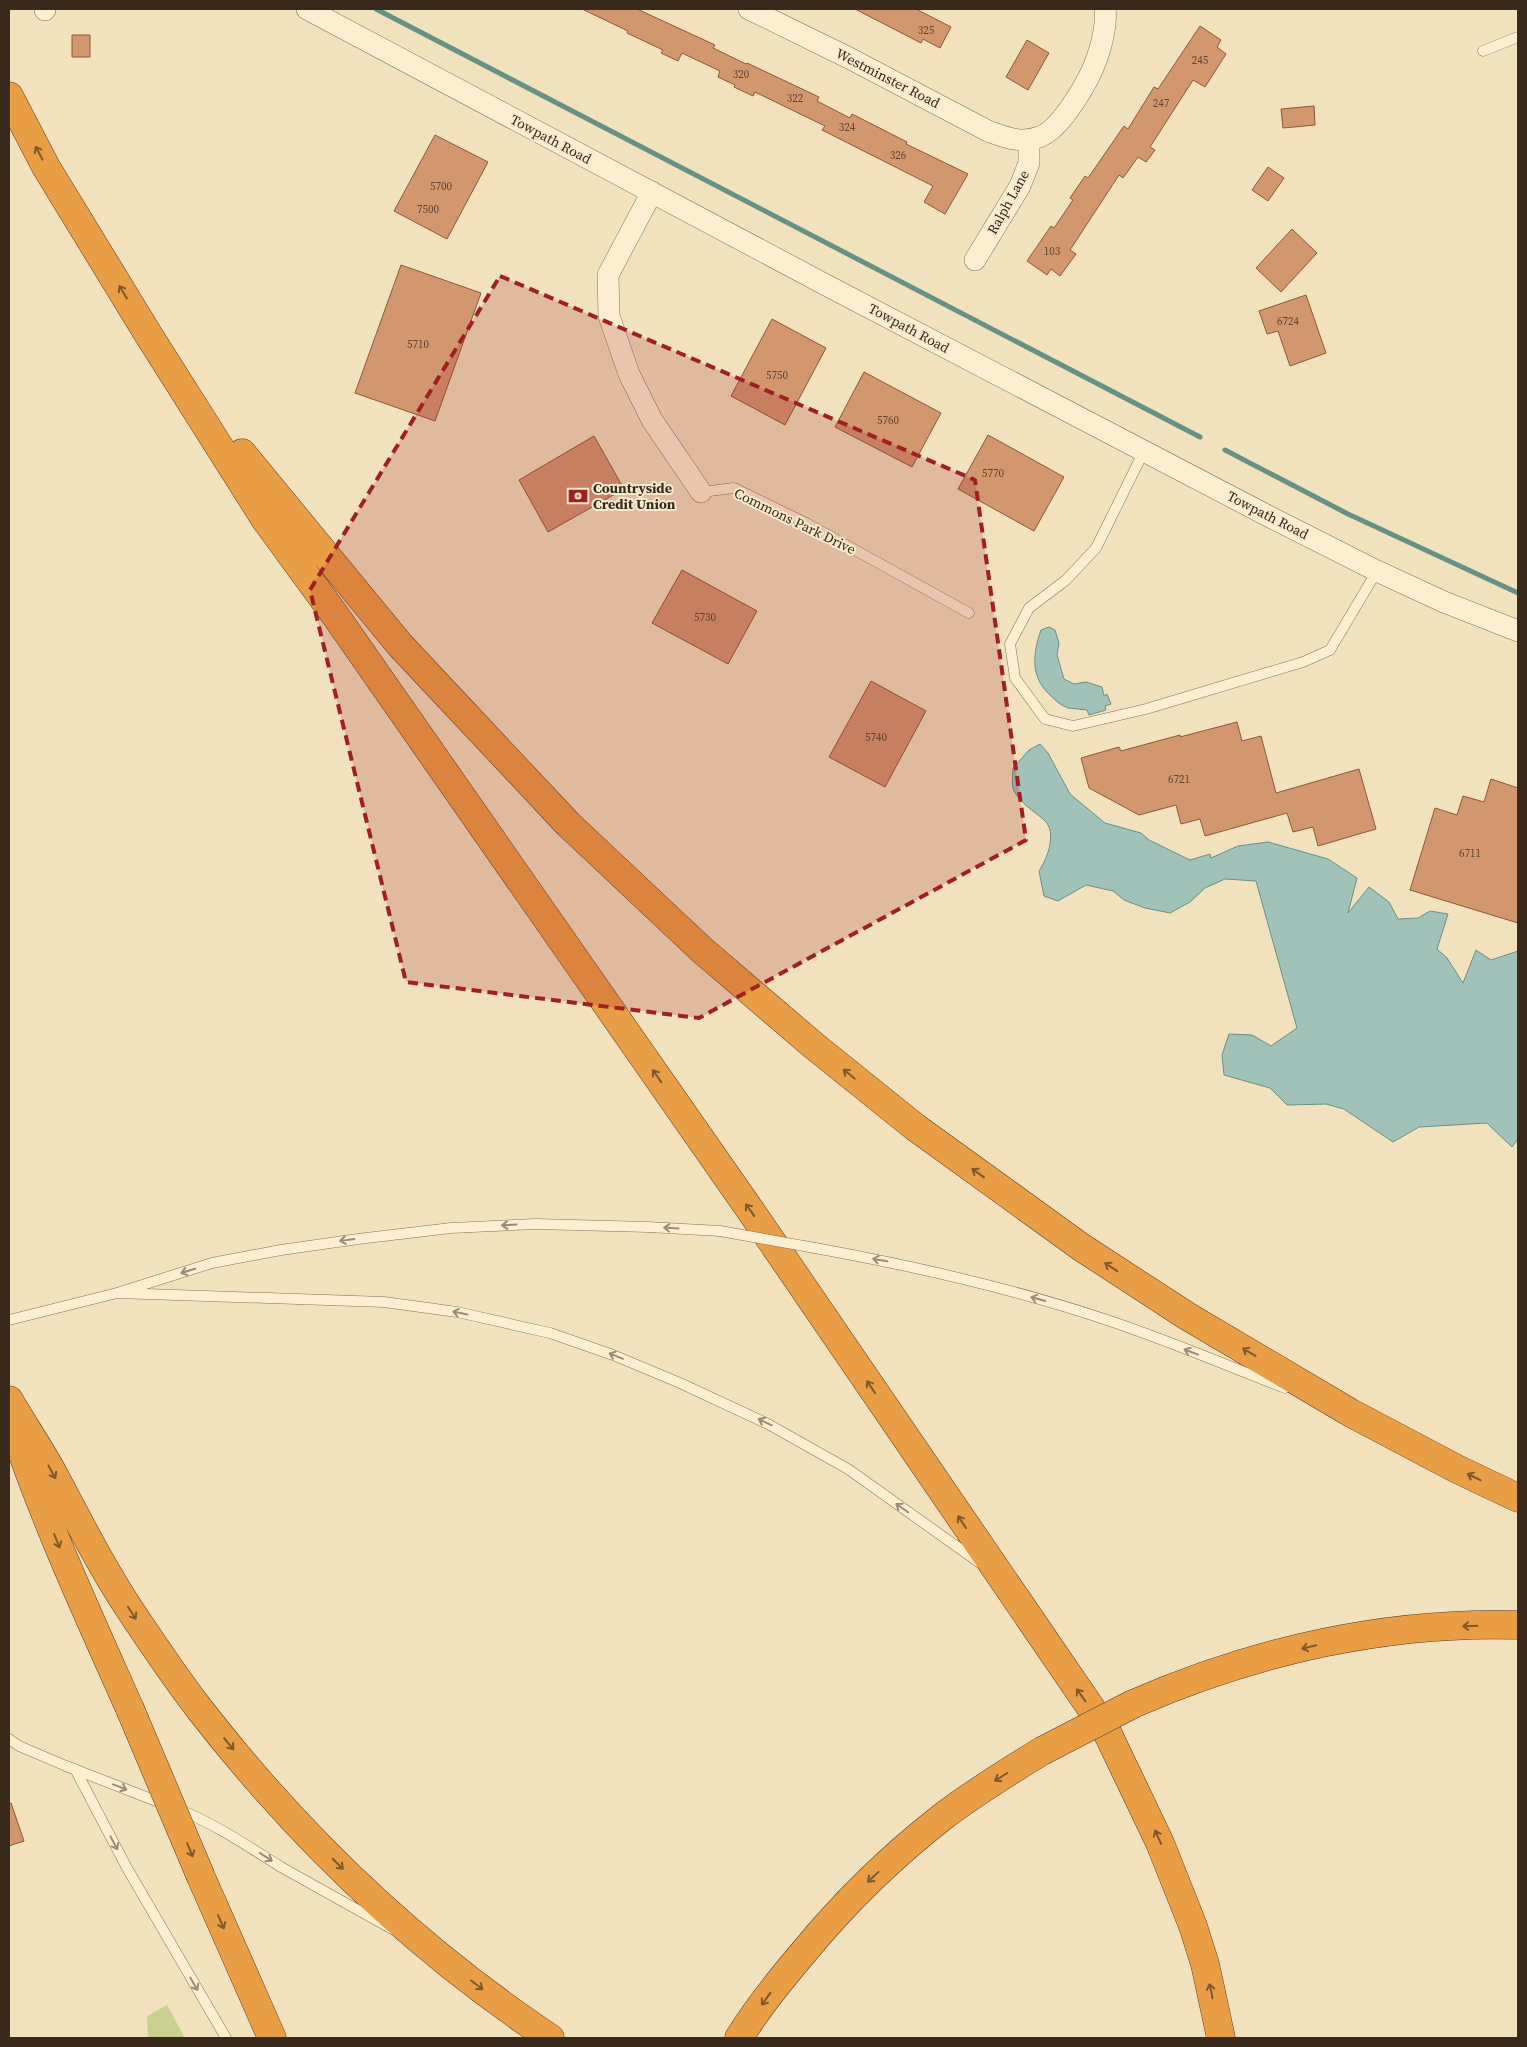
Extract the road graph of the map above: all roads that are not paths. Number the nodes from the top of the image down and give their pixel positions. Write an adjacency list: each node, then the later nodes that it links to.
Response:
1 (307, 9): 9 (street, Towpath Road)
2 (749, 9): 4 (street, Westminster Road)
3 (1105, 9): 8 (street)
4 (775, 15): 8 (street, Westminster Road)
5 (1518, 37): 6 (lane)
6 (1483, 51)
7 (9, 96): 11 (highway, one-way to 7)
8 (1028, 140): 10 (street, Ralph Lane)
9 (652, 192): 12 (street, Towpath Road); 13 (street, Commons Park Drive)
10 (975, 260)
11 (148, 334): 20 (highway, one-way to 11); 23 (highway, one-way to 11)
12 (1144, 451): 14 (street, Towpath Road); 14 (lane)
13 (701, 492): 15 (lane, Commons Park Drive)
14 (1377, 571): 16 (street, Towpath Road)
15 (969, 613)
16 (1518, 631)
17 (117, 1293): 18 (lane); 20 (lane, one-way to 17, bridge); 23 (lane, one-way to 17)
18 (9, 1320)
19 (9, 1400): 27 (highway, one-way to 27)
20 (1351, 1413): 22 (highway, one-way to 20)
21 (9, 1414): 29 (highway, one-way to 29, bridge)
22 (1518, 1498)
23 (999, 1577): 32 (highway, one-way to 23)
24 (1518, 1625): 31 (highway, one-way to 31, bridge)
25 (9, 1739): 26 (lane)
26 (75, 1769): 27 (lane, one-way to 27); 28 (lane, one-way to 28)
27 (438, 1956): 30 (highway, one-way to 30)
28 (226, 2038)
29 (272, 2038)
30 (550, 2038)
31 (739, 2038)
32 (1221, 2038)

